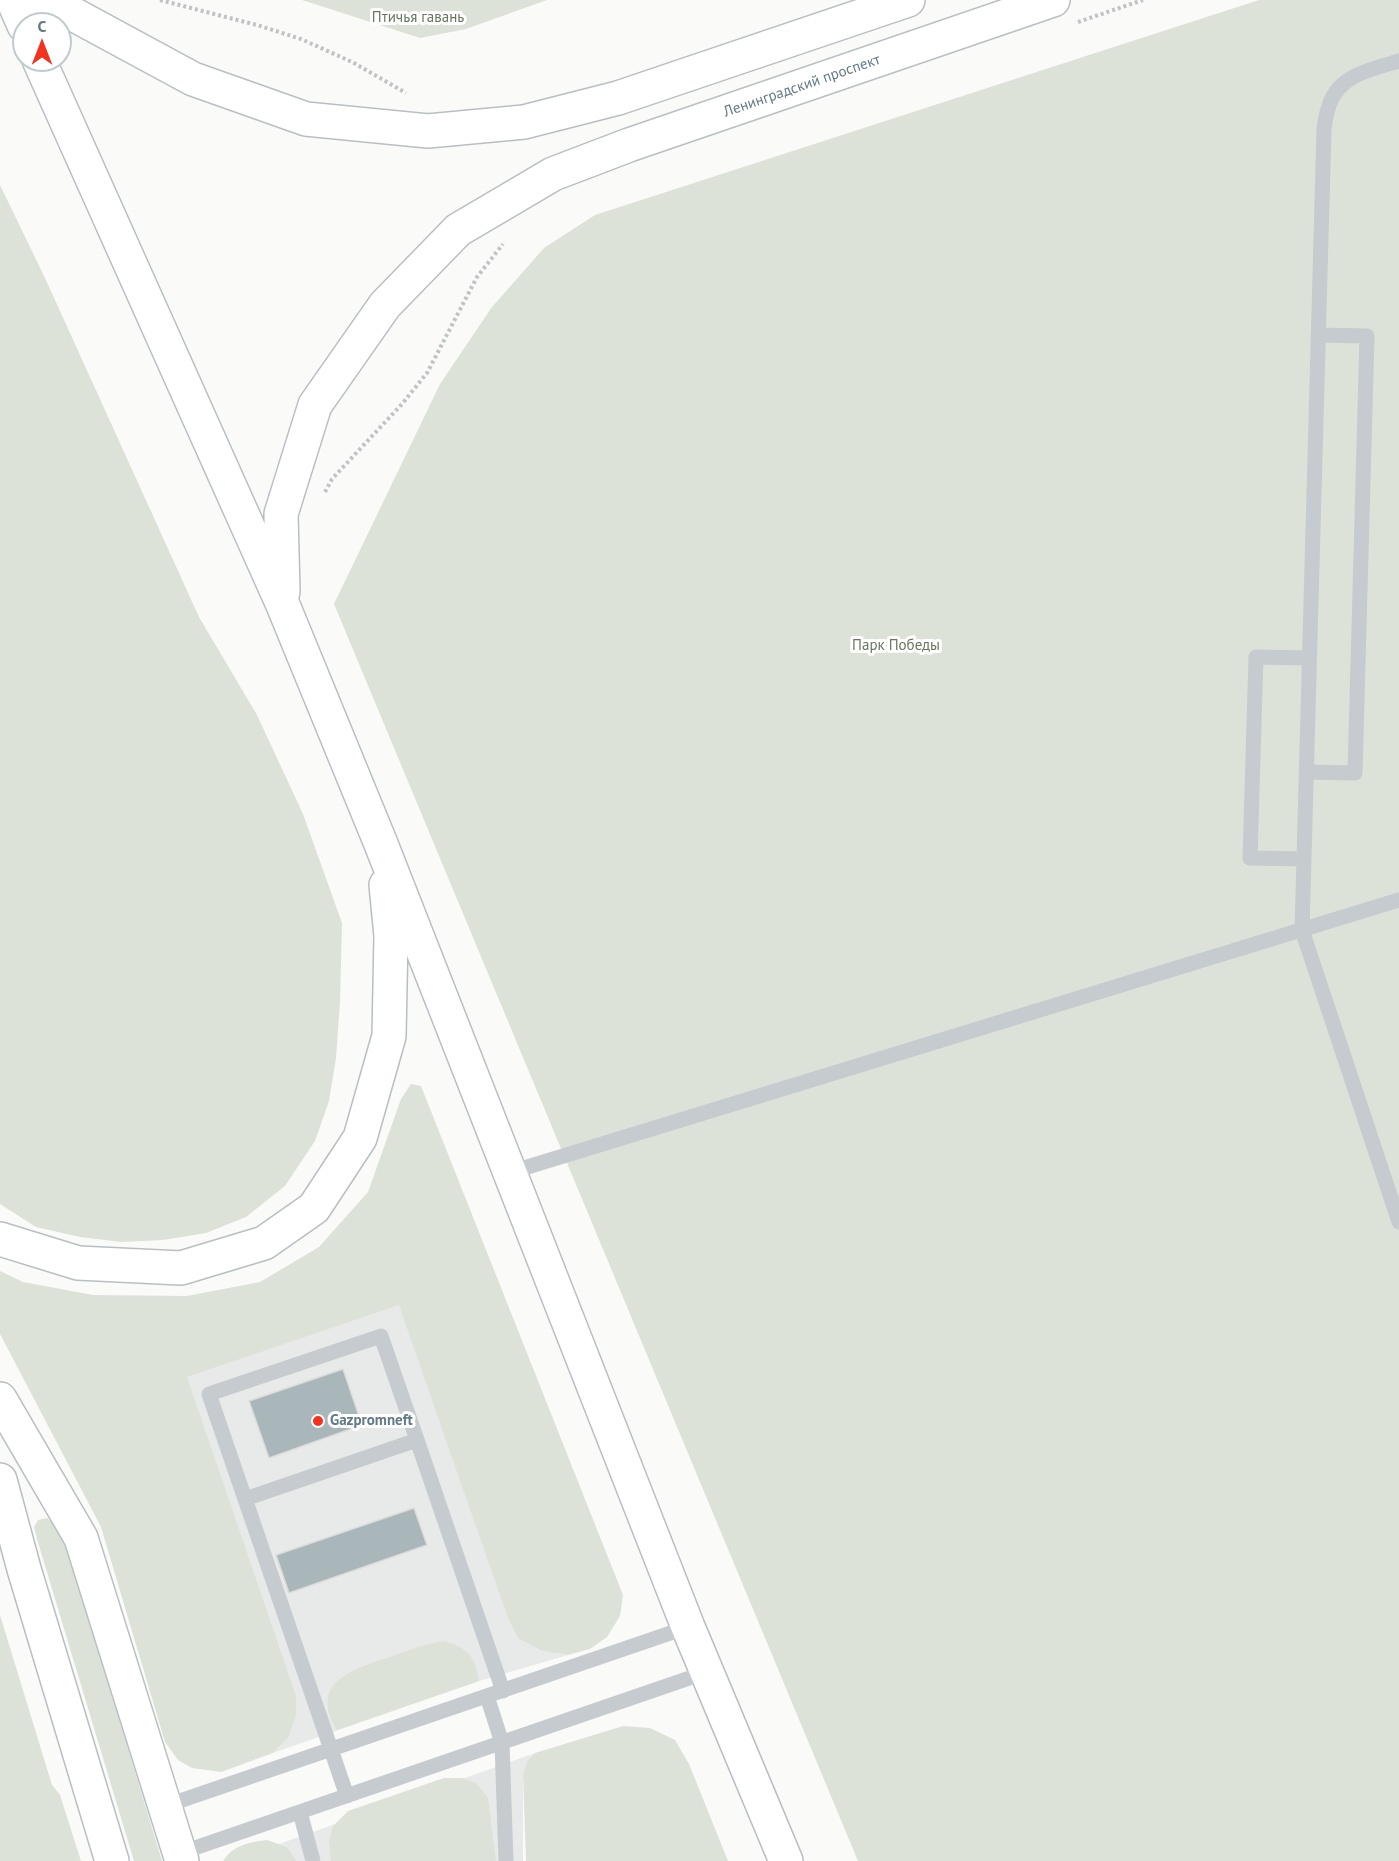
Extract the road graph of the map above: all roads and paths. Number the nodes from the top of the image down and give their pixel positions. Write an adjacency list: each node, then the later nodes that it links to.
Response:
1 (47, 0): 3 (main road)
2 (160, 0): 7 (path)
3 (908, 0)
4 (1053, 0): 11 (main road, Ленинградский проспект)
5 (1399, 61): 9 (lane)
6 (44, 72): 11 (main road)
7 (411, 94)
8 (506, 240): 10 (path)
9 (1318, 335): 12 (lane); 13 (lane)
10 (321, 499)
11 (283, 605): 14 (main road)
12 (1309, 658): 13 (lane); 15 (lane)
13 (1306, 772): 15 (lane)
14 (381, 844): 18 (main road); 20 (main road)
15 (1304, 859): 17 (lane)
16 (1399, 900): 17 (lane)
17 (1302, 930): 18 (lane); 19 (lane)
18 (511, 1172): 25 (main road)
19 (1399, 1222)
20 (0, 1239)
21 (0, 1399): 32 (main road)
22 (417, 1440): 24 (lane); 24 (lane); 27 (lane)
23 (0, 1480): 35 (main road)
24 (245, 1499): 30 (lane)
25 (688, 1627): 26 (main road); 27 (lane)
26 (707, 1672): 29 (lane); 38 (main road)
27 (503, 1691): 28 (lane)
28 (487, 1696): 29 (lane); 30 (lane)
29 (502, 1743): 31 (lane); 37 (lane)
30 (332, 1749): 31 (lane); 32 (lane)
31 (347, 1796): 33 (lane)
32 (165, 1806): 34 (main road)
33 (300, 1812): 34 (lane); 36 (lane)
34 (181, 1857)
35 (112, 1861)
36 (313, 1861)
37 (506, 1861)
38 (786, 1861)

